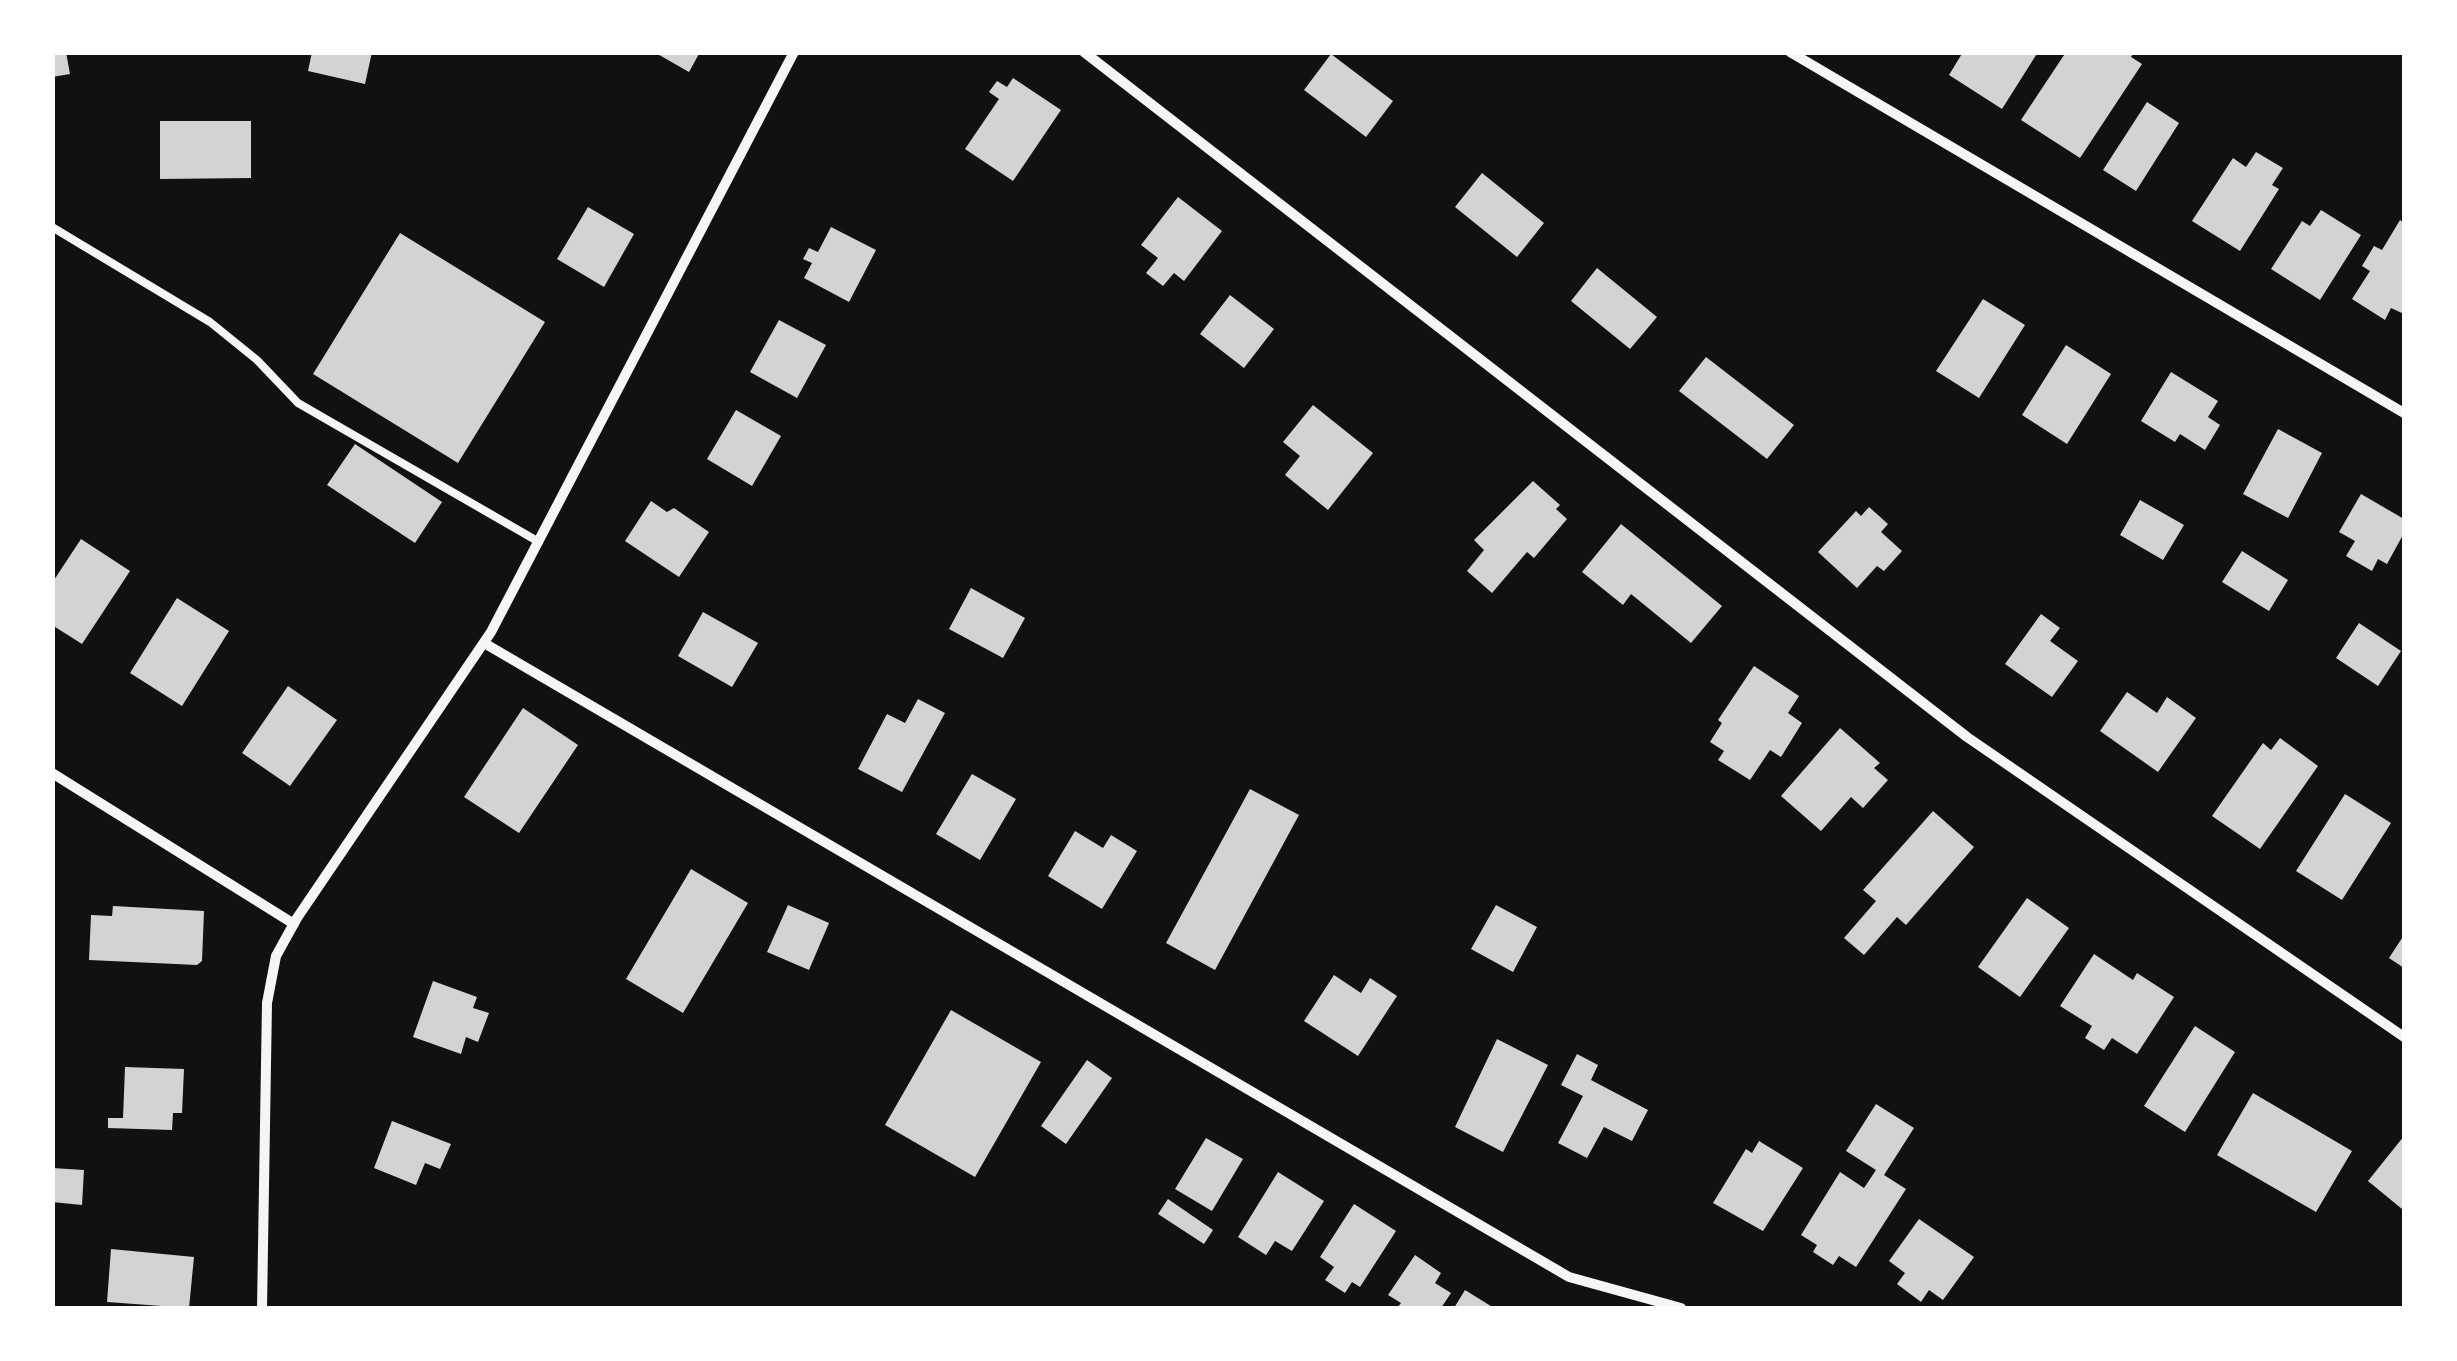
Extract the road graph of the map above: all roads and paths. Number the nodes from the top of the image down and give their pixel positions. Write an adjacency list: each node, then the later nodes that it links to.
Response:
1 (794, 52): 6 (street)
2 (1084, 52): 10 (street)
3 (1790, 52): 5 (street)
4 (52, 227): 6 (lane)
5 (2404, 413)
6 (539, 542): 7 (street)
7 (484, 643): 9 (street); 12 (street)
8 (52, 773): 9 (street)
9 (294, 924): 11 (street)
10 (2404, 1038)
11 (262, 1308)
12 (1681, 1308)

